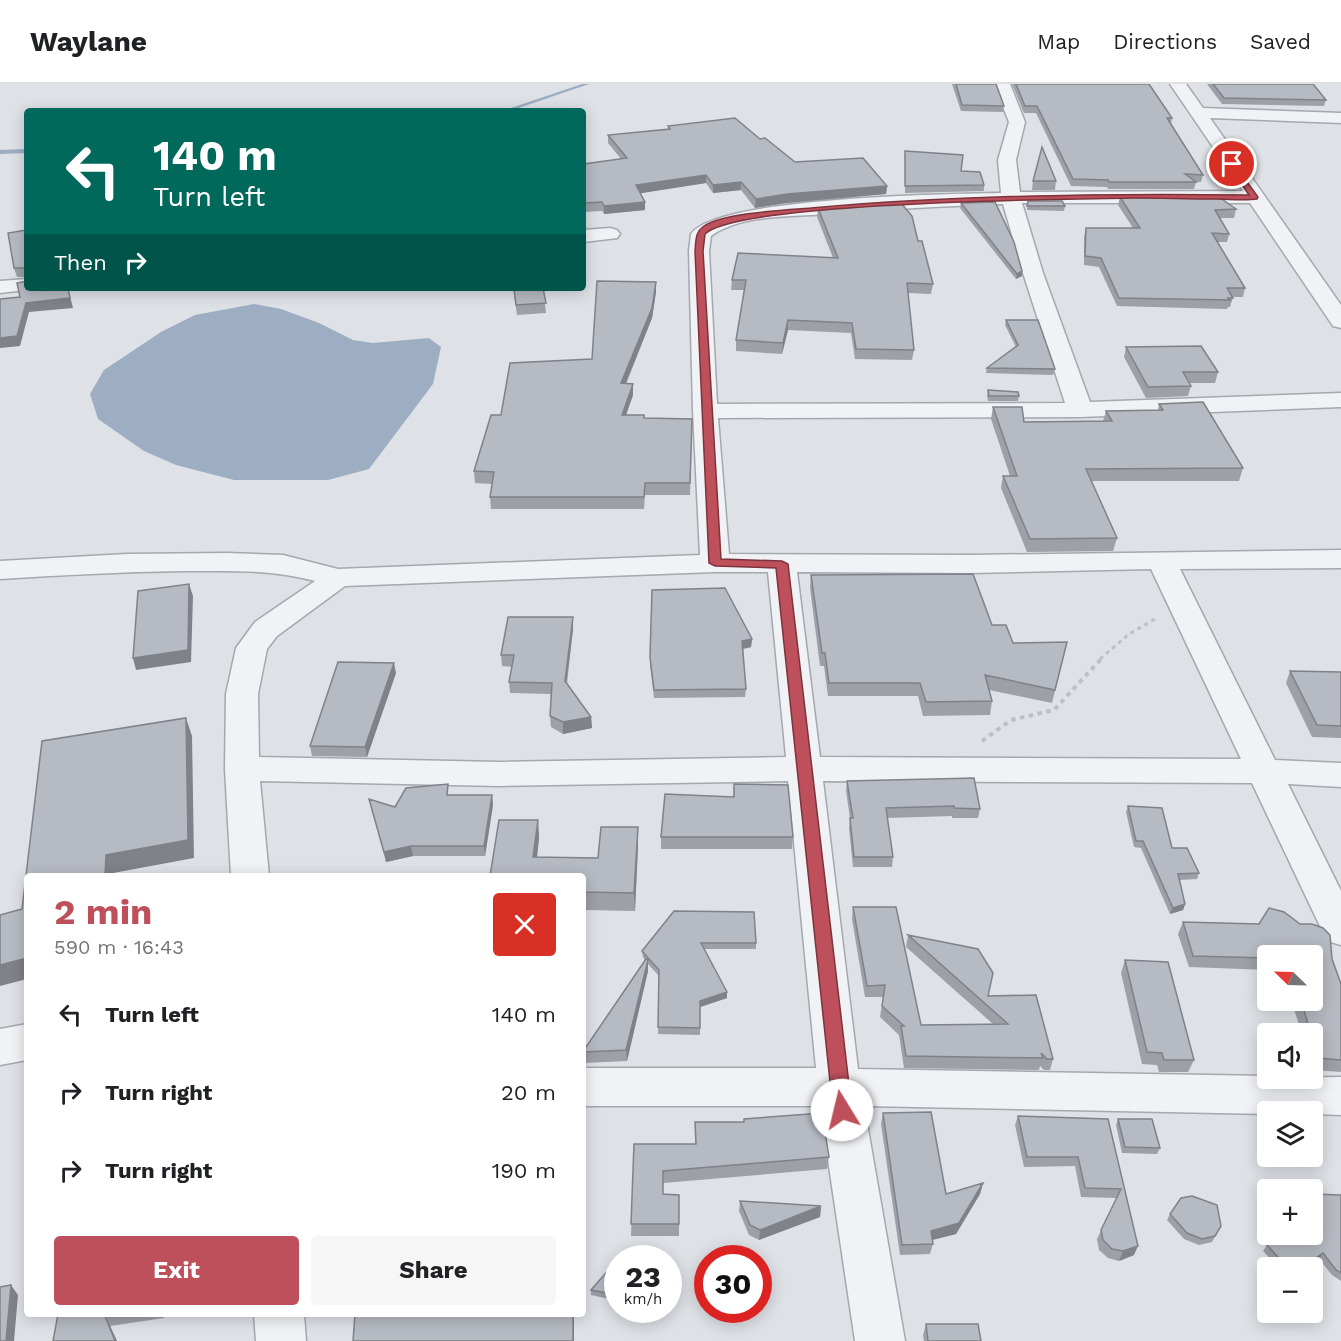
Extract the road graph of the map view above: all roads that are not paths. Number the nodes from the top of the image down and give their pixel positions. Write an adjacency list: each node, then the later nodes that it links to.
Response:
1 (1002, 84): 6 (street)
2 (1178, 84): 3 (street)
3 (1199, 113): 4 (street); 5 (street)
4 (1341, 118)
5 (1254, 197): 6 (street); 11 (street)
6 (1011, 198): 13 (street); 14 (street)
7 (610, 234): 8 (street)
8 (586, 236)
9 (24, 285): 10 (street)
10 (0, 287)
11 (1339, 315)
12 (1341, 400): 13 (street)
13 (1080, 410): 14 (street)
14 (705, 411): 17 (street)
15 (1341, 559): 16 (street)
16 (1161, 560): 18 (street); 23 (street)
17 (715, 563): 18 (street); 20 (street)
18 (782, 564): 22 (street)
19 (0, 570): 20 (street)
20 (338, 578): 21 (street)
21 (242, 769): 22 (street); 25 (street)
22 (804, 769): 23 (street); 30 (street)
23 (1264, 771): 24 (street); 26 (street)
24 (1341, 775)
25 (250, 873)
26 (1341, 930)
27 (24, 1043): 28 (street)
28 (0, 1047)
29 (586, 1087): 30 (street)
30 (839, 1087): 31 (street); 34 (street)
31 (1341, 1096)
32 (279, 1317): 33 (street)
33 (280, 1341)
34 (880, 1341)

